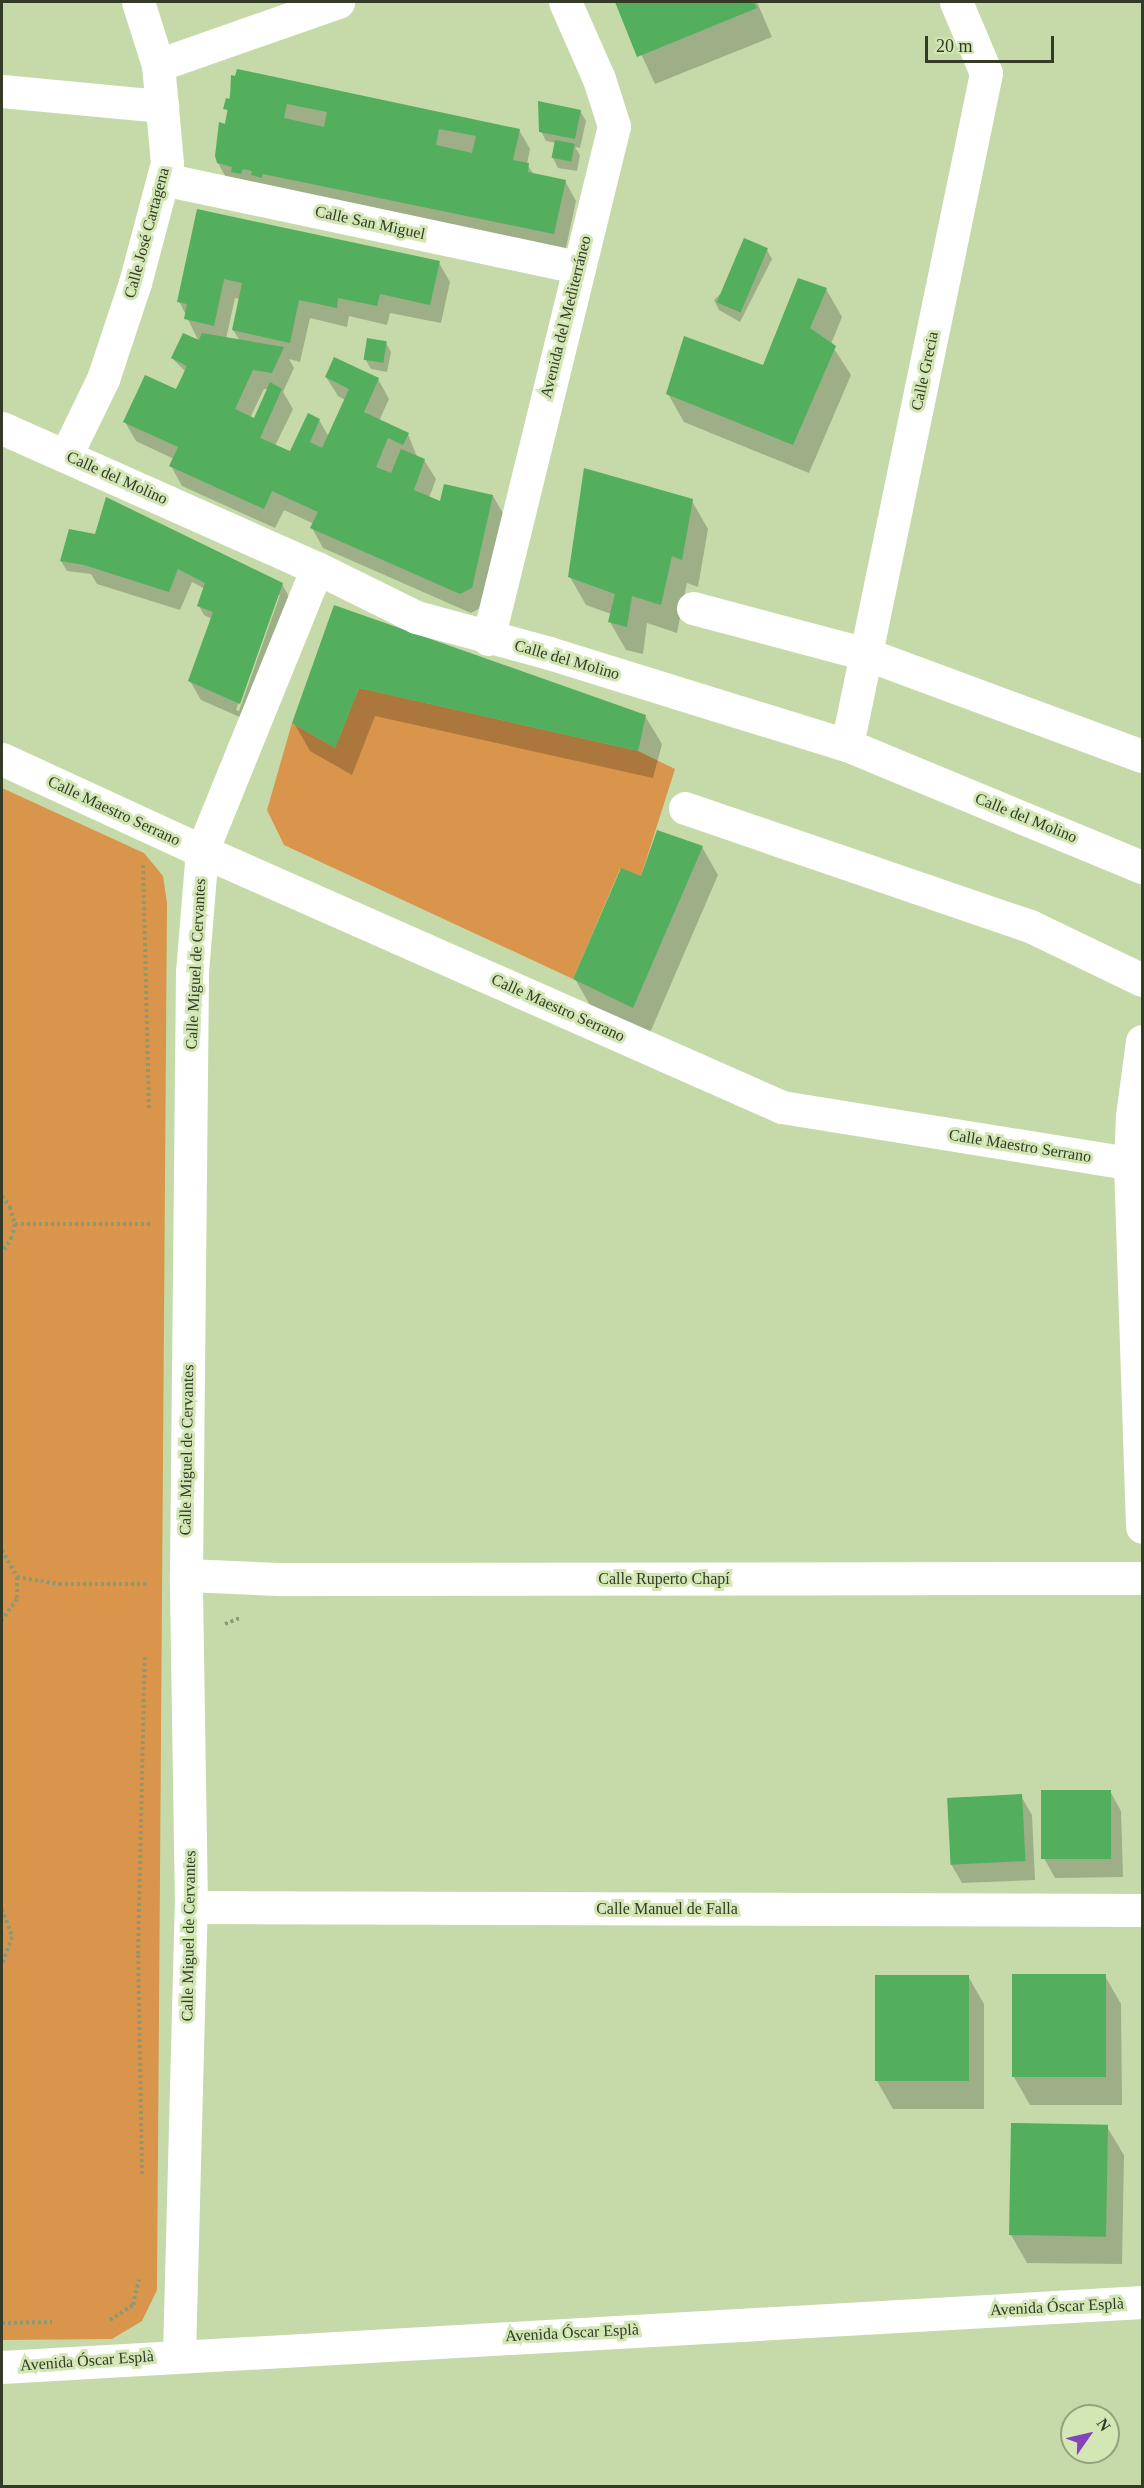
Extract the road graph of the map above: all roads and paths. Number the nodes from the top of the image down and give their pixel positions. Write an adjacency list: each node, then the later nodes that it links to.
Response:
1 (138, 2): 5 (street, Calle José Cartagena)
2 (339, 2): 5 (street)
3 (565, 2): 9 (street, Avenida del Mediterráneo)
4 (956, 2): 15 (street, Calle Grecia)
5 (158, 65): 7 (street, Calle José Cartagena)
6 (2, 91): 7 (street)
7 (162, 106): 8 (street, Calle José Cartagena)
8 (163, 179): 9 (street, Calle San Miguel); 11 (street, Calle José Cartagena)
9 (577, 267): 14 (street, Avenida del Mediterráneo)
10 (2, 428): 11 (street, Calle del Molino)
11 (66, 455): 12 (street, Calle del Molino)
12 (317, 568): 14 (street, Calle del Molino); 20 (street, Calle Miguel de Cervantes)
13 (693, 608): 15 (street)
14 (488, 639): 16 (street, Calle del Molino)
15 (866, 654): 16 (street, Calle Grecia); 17 (street)
16 (847, 745): 22 (street, Calle del Molino)
17 (1143, 756)
18 (2, 759): 20 (street, Calle Maestro Serrano)
19 (685, 808): 23 (street)
20 (202, 851): 26 (street, Calle Maestro Serrano); 36 (street, Calle Miguel de Cervantes)
21 (132, 859): 25 (path)
22 (1143, 867)
23 (1143, 980)
24 (1143, 1041): 26 (street)
25 (149, 1120)
26 (1136, 1165): 33 (street)
27 (2, 1196): 29 (path)
28 (151, 1212): 30 (path)
29 (15, 1224): 30 (path); 32 (path)
30 (151, 1224): 31 (path)
31 (152, 1234)
32 (2, 1253)
33 (1143, 1527)
34 (2, 1550): 37 (path)
35 (147, 1573): 39 (path)
36 (186, 1575): 38 (street, Calle Ruperto Chapí); 43 (street, Calle Miguel de Cervantes)
37 (17, 1577): 39 (path); 41 (path)
38 (1143, 1578)
39 (147, 1584): 40 (path)
40 (147, 1595)
41 (2, 1620)
42 (145, 1651): 47 (path)
43 (191, 1907): 45 (street, Calle Manuel de Falla); 53 (street, Calle Miguel de Cervantes)
44 (2, 1909): 46 (path)
45 (1143, 1910)
46 (2, 1965)
47 (142, 2184)
48 (141, 2276): 50 (path)
49 (1143, 2302): 53 (street, Avenida Óscar Esplà)
50 (97, 2321)
51 (61, 2322): 52 (path)
52 (2, 2323)
53 (179, 2355): 54 (street, Avenida Óscar Esplà)
54 (2, 2367)

